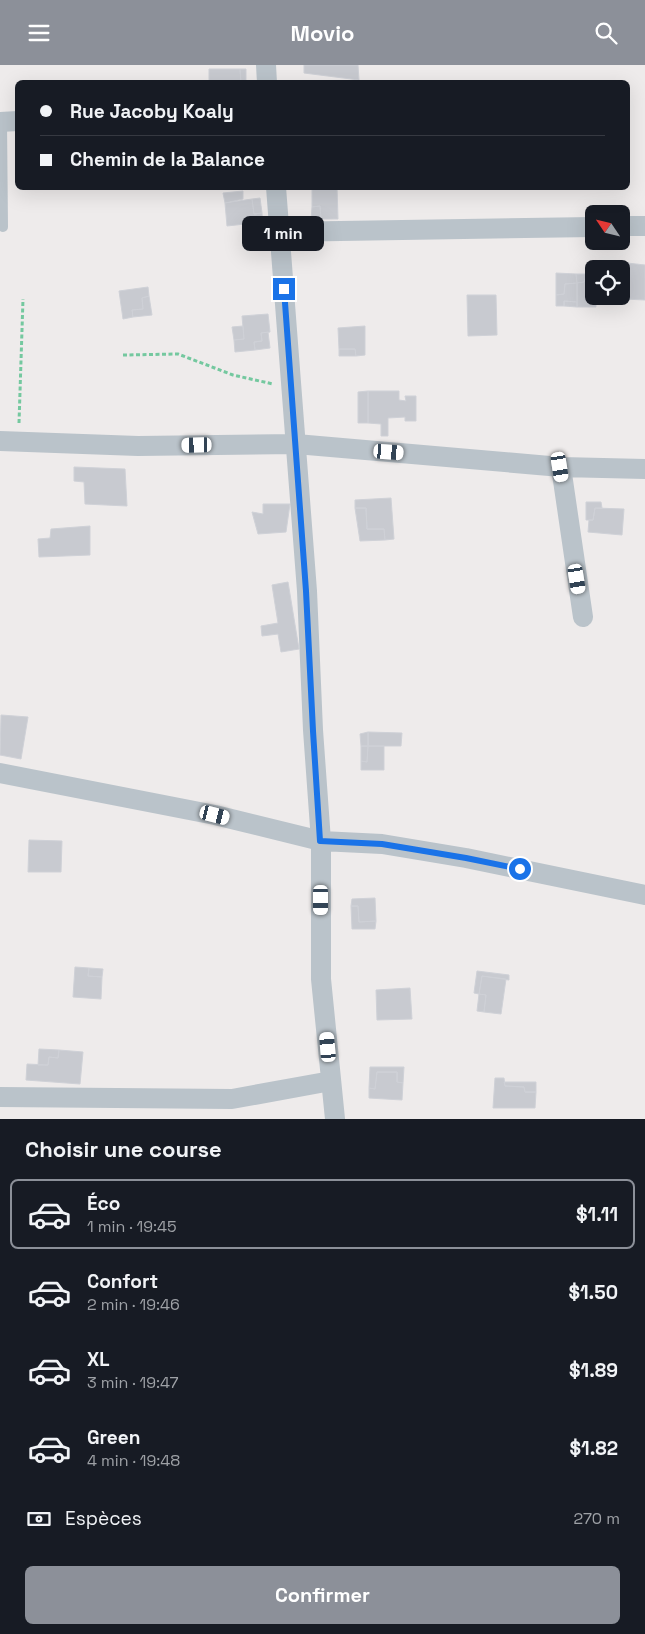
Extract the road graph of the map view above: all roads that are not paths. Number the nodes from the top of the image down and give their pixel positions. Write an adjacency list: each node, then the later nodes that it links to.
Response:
1 (266, 65): 2 (street)
2 (267, 80)
3 (6, 122): 6 (lane)
4 (276, 190): 9 (street)
5 (645, 226): 8 (street)
6 (4, 227)
7 (585, 227): 9 (street)
8 (630, 227)
9 (279, 232): 11 (street)
10 (10, 441): 11 (street)
11 (296, 444): 12 (street); 16 (street)
12 (560, 467): 13 (street); 14 (street)
13 (645, 469)
14 (583, 617)
15 (0, 773): 16 (street)
16 (320, 841): 17 (street); 18 (street)
17 (645, 895)
18 (331, 1081): 19 (street); 20 (street)
19 (0, 1097)
20 (335, 1119)

